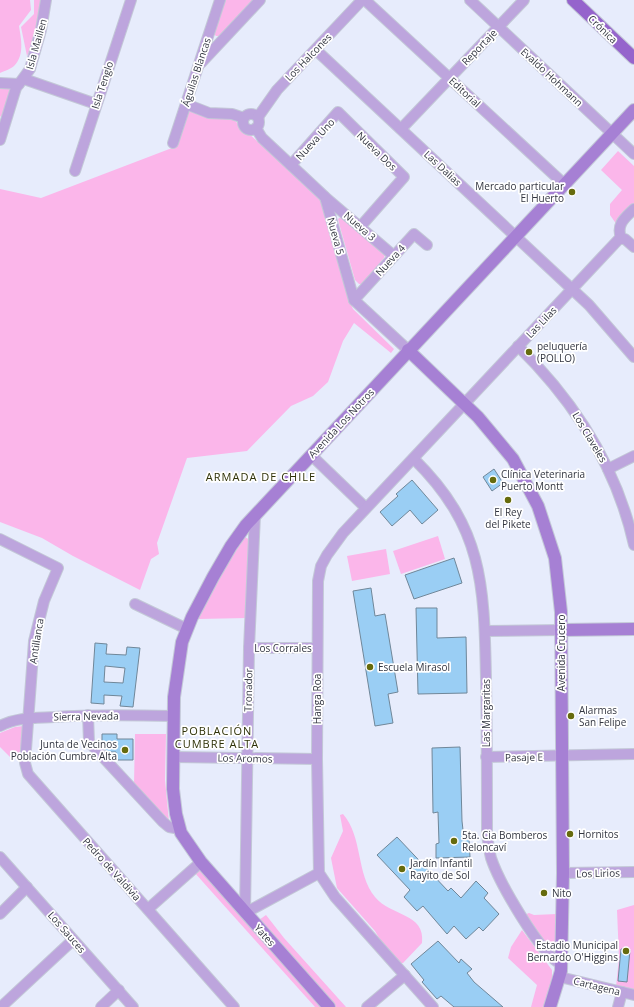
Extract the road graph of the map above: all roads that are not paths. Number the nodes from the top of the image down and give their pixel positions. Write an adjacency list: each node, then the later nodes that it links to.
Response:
1 (46, 0): 14 (street, Isla Maillen)
2 (131, 0): 16 (street, Isla Tenglo)
3 (220, 0): 12 (street, Águilas Blancas)
4 (260, 0): 12 (street)
5 (364, 0): 10 (street, Los Halcones); 13 (street, Editorial)
6 (470, 0): 9 (street, Evaldo Hohmann)
7 (524, 0): 9 (street, Reportaje)
8 (573, 0): 11 (main road, Crónica)
9 (498, 27): 13 (street, Reportaje); 25 (street, Evaldo Hohmann)
10 (316, 50): 20 (street, Los Halcones); 24 (street, Las Dalias)
11 (634, 58)
12 (198, 66): 17 (street, Águilas Blancas)
13 (450, 78): 24 (street, Reportaje); 31 (street, Editorial)
14 (21, 82): 15 (street); 16 (street); 22 (street, Isla Maillen)
15 (0, 83)
16 (96, 104): 30 (street, Isla Tenglo)
17 (186, 104): 21 (street); 27 (street, Águilas Blancas)
18 (634, 110): 25 (main road, Avenida Los Notros)
19 (338, 112): 29 (street, Nueva Uno); 34 (street, Nueva Dos)
20 (258, 117): 21 (street); 23 (street)
21 (244, 118): 23 (street)
22 (3, 122): 26 (street, Isla Maillen)
23 (256, 128): 29 (street)
24 (401, 129): 35 (street, Las Dalias)
25 (612, 133): 28 (street, Evaldo Hohmann); 31 (main road, Avenida Los Notros)
26 (0, 140)
27 (173, 143)
28 (634, 154)
29 (291, 165): 32 (street)
30 (75, 171)
31 (564, 184): 35 (main road, Avenida Los Notros)
32 (325, 197): 34 (street, Nueva 3); 41 (street, Nueva 5)
33 (634, 209): 36 (street)
34 (361, 226): 39 (street, Nueva 3)
35 (516, 236): 40 (street, Las Dalias); 43 (main road, Avenida Los Notros)
36 (619, 239): 38 (street); 40 (street, Las Lilas)
37 (427, 245): 39 (street, Nueva 4)
38 (634, 247)
39 (394, 256): 41 (street, Nueva 4)
40 (572, 289): 42 (street, Las Lilas); 44 (street, Las Dalias)
41 (354, 300): 43 (street)
42 (518, 346): 45 (street, Las Lilas); 49 (street, Los Claveles)
43 (408, 350): 45 (main road, Avenida Crucero); 46 (main road, Avenida Los Notros)
44 (634, 357)
45 (465, 404): 48 (street, Hanga Roa); 57 (main road, Avenida Crucero)
46 (311, 455): 50 (street); 51 (main road, Avenida Los Notros)
47 (634, 456): 49 (street)
48 (414, 458): 50 (street, Hanga Roa); 58 (street, Las Margaritas)
49 (608, 469): 53 (street, Los Claveles)
50 (366, 508): 60 (street, Hanga Roa)
51 (255, 516): 55 (main road, Avenida Los Notros); 59 (street, Tronador)
52 (0, 539): 63 (street, Antillanca)
53 (634, 545)
54 (135, 604): 55 (street)
55 (187, 628): 62 (main road, Avenida Los Notros)
56 (634, 629): 57 (main road)
57 (561, 630): 58 (street); 68 (main road, Avenida Crucero)
58 (485, 631): 67 (street, Las Margaritas)
59 (249, 648): 60 (street, Los Corrales); 69 (street, Tronador)
60 (317, 648): 70 (street, Hanga Roa)
61 (88, 715): 62 (street, Sierra Nevada); 63 (street, Sierra Nevada); 71 (street)
62 (174, 716): 66 (main road, Avenida Los Notros)
63 (30, 718): 64 (street, Sierra Nevada); 78 (street, Pedro de Valdivia)
64 (0, 726)
65 (634, 754): 68 (street, Pasaje E)
66 (174, 757): 69 (street, Los Aromos); 71 (main road, Avenida Los Notros)
67 (486, 757): 68 (street, Pasaje E); 82 (street, Las Margaritas)
68 (561, 757): 76 (main road, Avenida Crucero)
69 (246, 758): 70 (street, Los Aromos); 79 (street, Tronador)
70 (317, 759): 75 (street, Hanga Roa)
71 (180, 828): 73 (main road, Avenida Los Notros)
72 (0, 857): 77 (street, Los Sauces)
73 (201, 862): 78 (street); 79 (main road, Yates)
74 (634, 872): 76 (street, Los Lirios)
75 (319, 873): 79 (street); 83 (street)
76 (563, 873): 82 (main road, Avenida Crucero)
77 (27, 887): 80 (street); 81 (street, Los Sauces)
78 (148, 909): 91 (street, Pedro de Valdivia)
79 (245, 913): 92 (main road, Yates)
80 (0, 914)
81 (73, 940): 85 (street, Los Sauces); 88 (street)
82 (561, 964): 84 (main road, Avenida Crucero)
83 (405, 975): 93 (street); 94 (street)
84 (560, 977): 86 (street, Cartagena); 95 (main road, Avenida Crucero)
85 (119, 990): 89 (street); 90 (street, Los Sauces)
86 (622, 992): 87 (street, Cartagena); 96 (street)
87 (634, 995)
88 (1, 1007)
89 (101, 1007)
90 (134, 1007)
91 (234, 1007)
92 (329, 1007)
93 (367, 1007)
94 (432, 1007)
95 (550, 1007)
96 (618, 1007)

